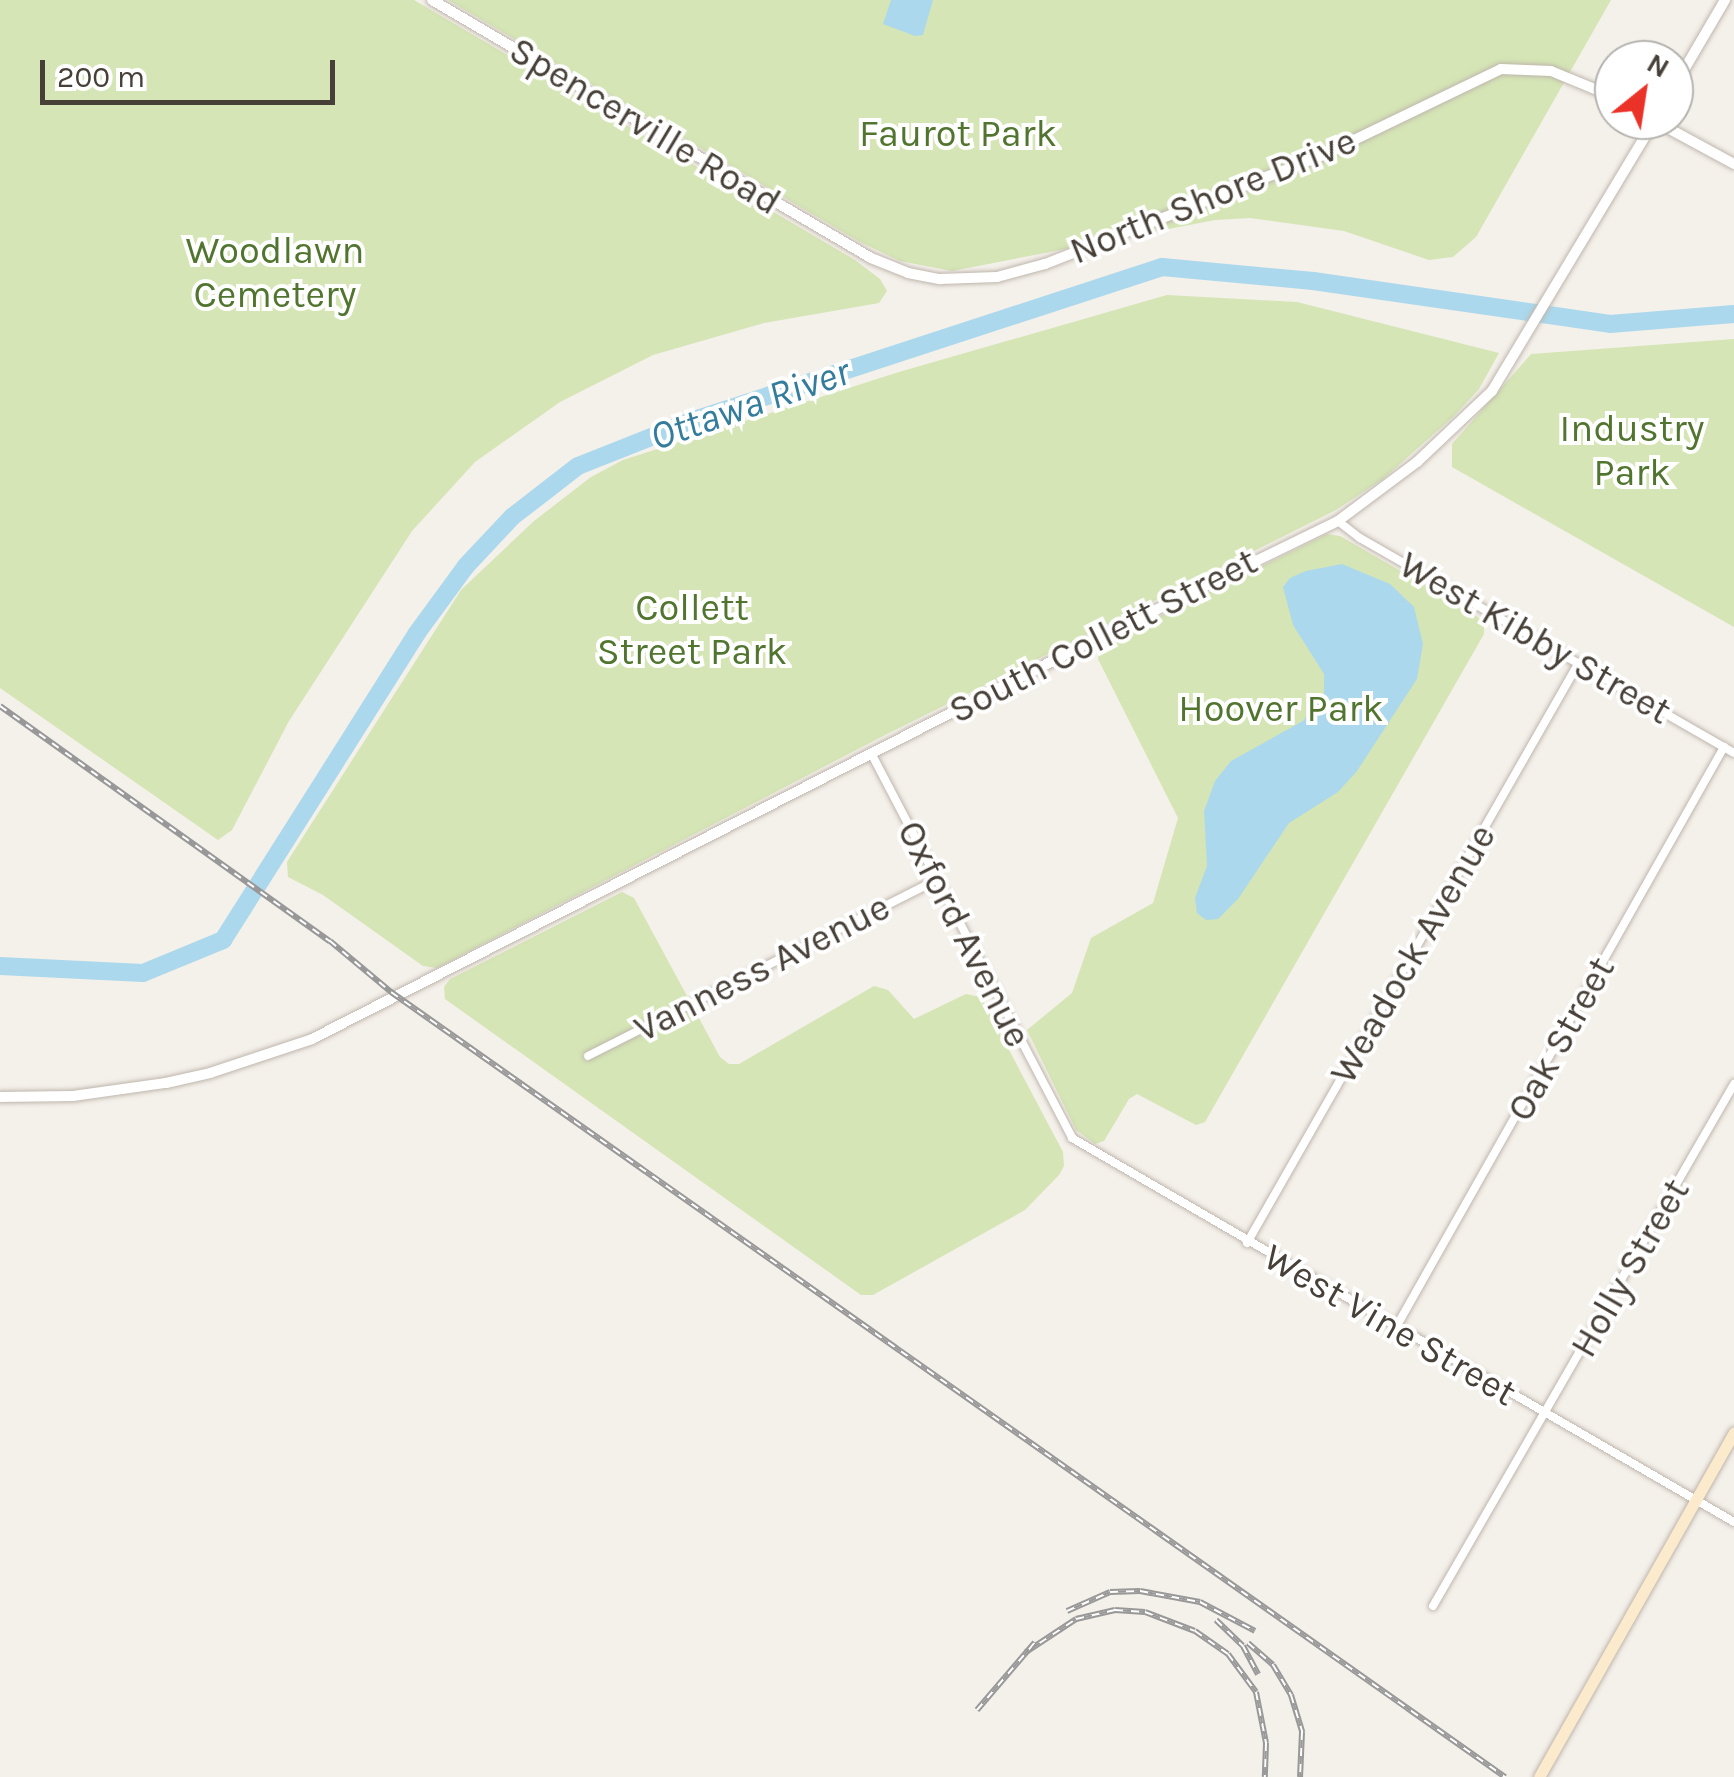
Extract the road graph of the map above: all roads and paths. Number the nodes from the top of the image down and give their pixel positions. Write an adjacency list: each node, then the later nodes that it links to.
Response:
1 (432, 0): 8 (street, Spencerville Road)
2 (1725, 0): 3 (street)
3 (1694, 53)
4 (1594, 89): 8 (street, North Shore Drive)
5 (1642, 140): 9 (street, South Collett Street)
6 (1690, 140): 7 (street)
7 (1734, 164)
8 (807, 222)
9 (1338, 521): 10 (street, West Kibby Street); 12 (street, South Collett Street)
10 (1578, 664): 11 (street, West Kibby Street); 19 (street, Weadock Avenue)
11 (1724, 747): 13 (street, West Kibby Street); 20 (street, Oak Street)
12 (871, 753): 14 (street, Oxford Avenue); 17 (street, South Collett Street)
13 (1734, 753)
14 (936, 880): 15 (street, Vanness Avenue); 18 (street, Oxford Avenue)
15 (588, 1056)
16 (1734, 1084): 21 (street, Holly Street)
17 (0, 1097)
18 (1058, 1116): 19 (street, West Vine Street)
19 (1247, 1244): 20 (street, West Vine Street)
20 (1396, 1329): 21 (street, West Vine Street)
21 (1546, 1415): 23 (street, West Vine Street); 25 (street, Holly Street)
22 (1734, 1432): 23 (main road)
23 (1696, 1500): 24 (street, West Vine Street); 26 (main road)
24 (1734, 1522)
25 (1433, 1606)
26 (1540, 1777)

